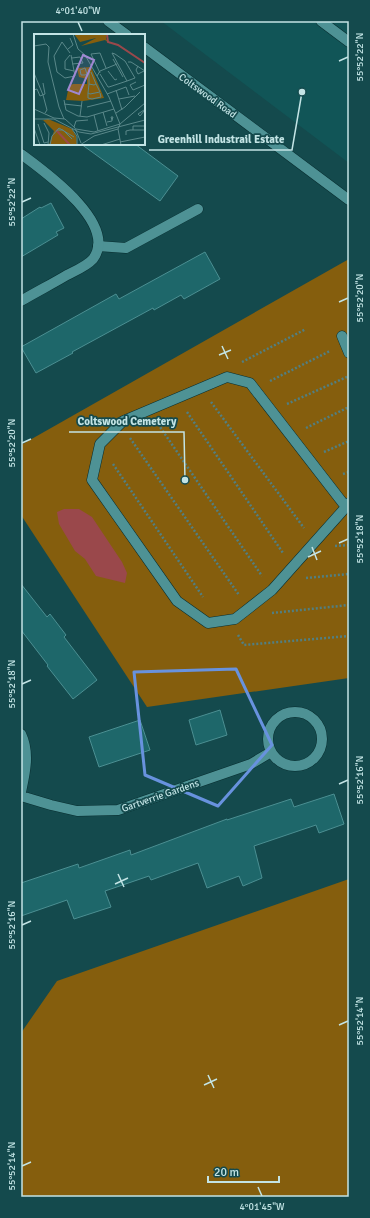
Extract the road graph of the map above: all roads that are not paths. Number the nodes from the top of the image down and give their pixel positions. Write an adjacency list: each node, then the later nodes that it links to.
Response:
1 (108, 21): 3 (street)
2 (321, 21): 4 (street)
3 (126, 34)
4 (349, 42)
5 (145, 48): 7 (street, Coltswood Road)
6 (21, 154): 9 (street)
7 (349, 200)
8 (198, 209): 9 (street)
9 (98, 246): 10 (street)
10 (21, 301)
11 (347, 505): 11 (street)
12 (21, 734): 14 (street)
13 (271, 752): 13 (street); 15 (street, Gartverrie Gardens)
14 (21, 792)
15 (21, 796)

